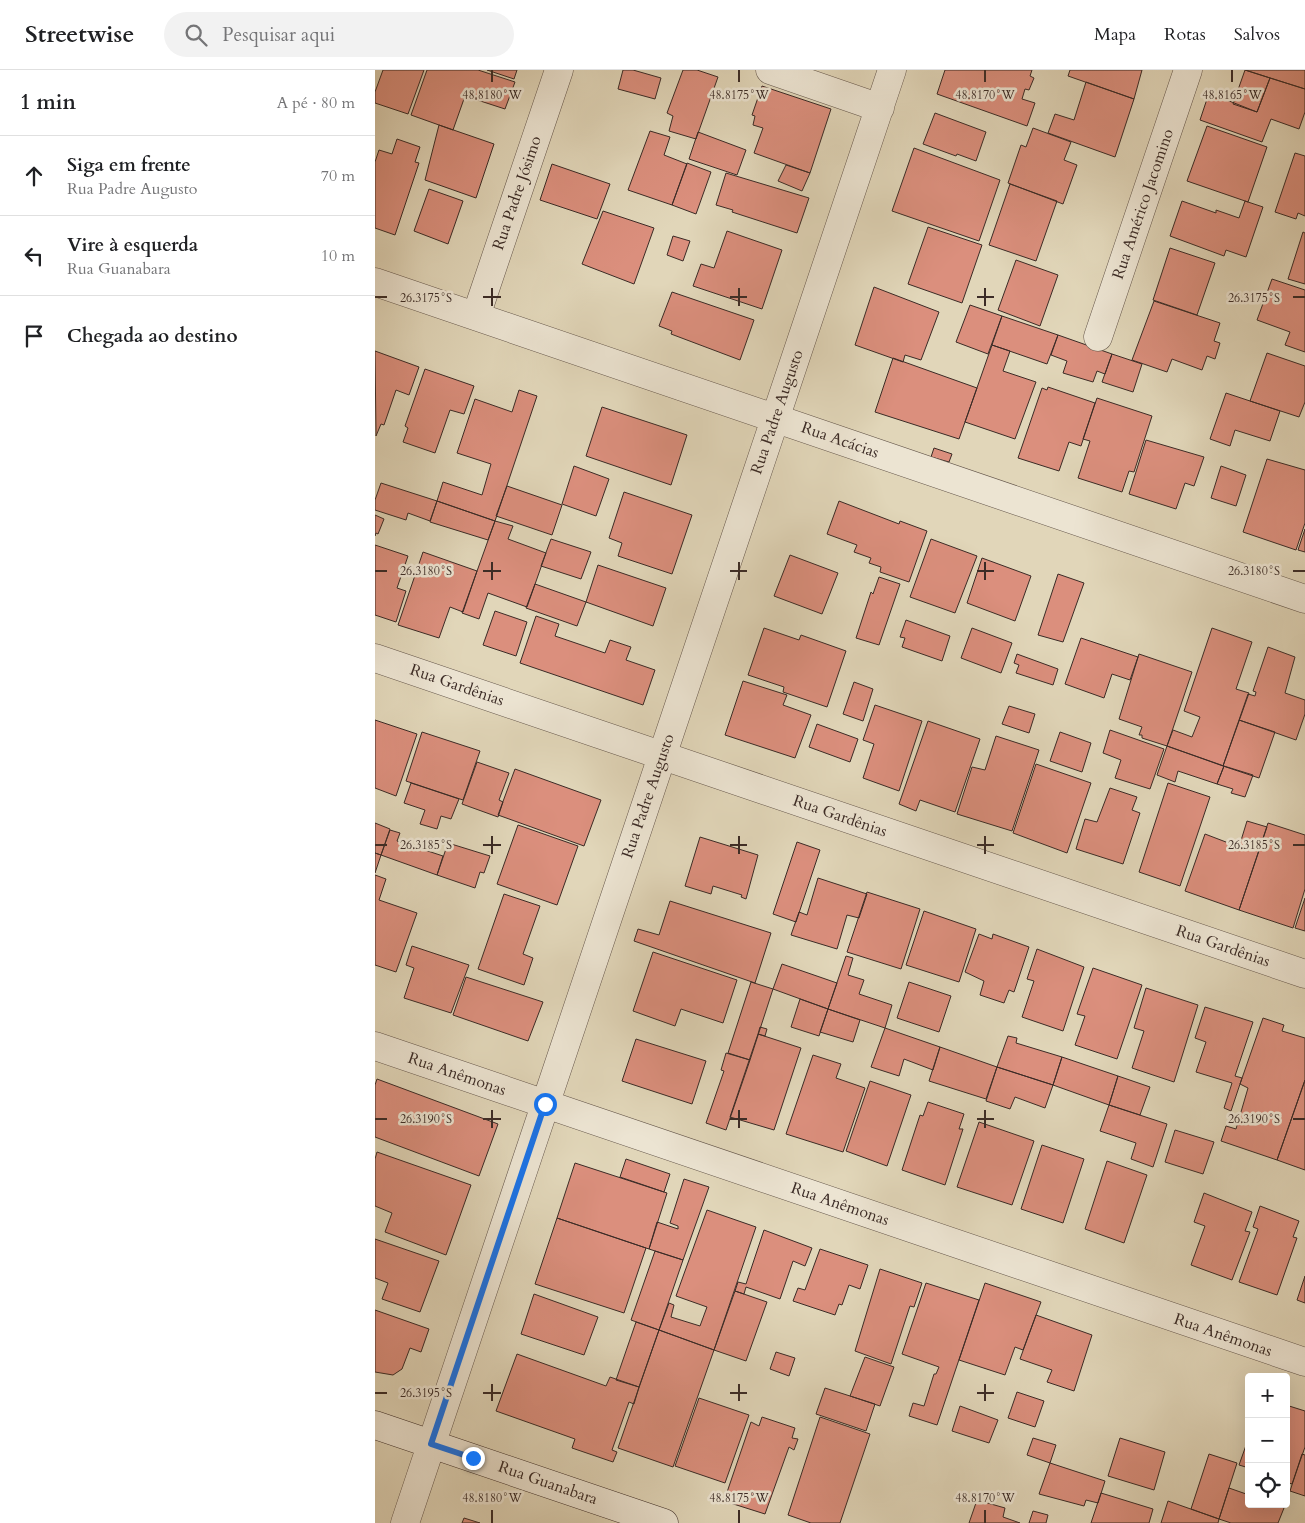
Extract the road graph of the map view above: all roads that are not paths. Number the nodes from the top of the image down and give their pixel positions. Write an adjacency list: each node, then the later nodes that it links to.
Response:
1 (559, 70): 7 (street, Rua Padre Jósimo)
2 (770, 70): 5 (street)
3 (893, 70): 5 (street, Rua Padre Augusto)
4 (1188, 70): 8 (street, Rua Américo Jacomino)
5 (880, 108): 9 (street, Rua Padre Augusto)
6 (375, 282): 7 (street, Rua Acácias)
7 (475, 316): 9 (street, Rua Acácias)
8 (1097, 337)
9 (775, 418): 10 (street, Rua Acácias); 12 (street, Rua Padre Augusto)
10 (1305, 599)
11 (375, 658): 12 (street, Rua Gardênias)
12 (662, 755): 13 (street, Rua Gardênias); 15 (street, Rua Padre Augusto)
13 (1305, 974)
14 (375, 1046): 15 (street, Rua Anêmonas)
15 (545, 1104): 16 (street, Rua Anêmonas); 18 (street, Rua Padre Augusto)
16 (1305, 1362)
17 (375, 1424): 18 (street, Rua Guanabara)
18 (431, 1444): 19 (street, Rua Padre Augusto); 20 (street, Rua Guanabara)
19 (405, 1523)
20 (664, 1523)

